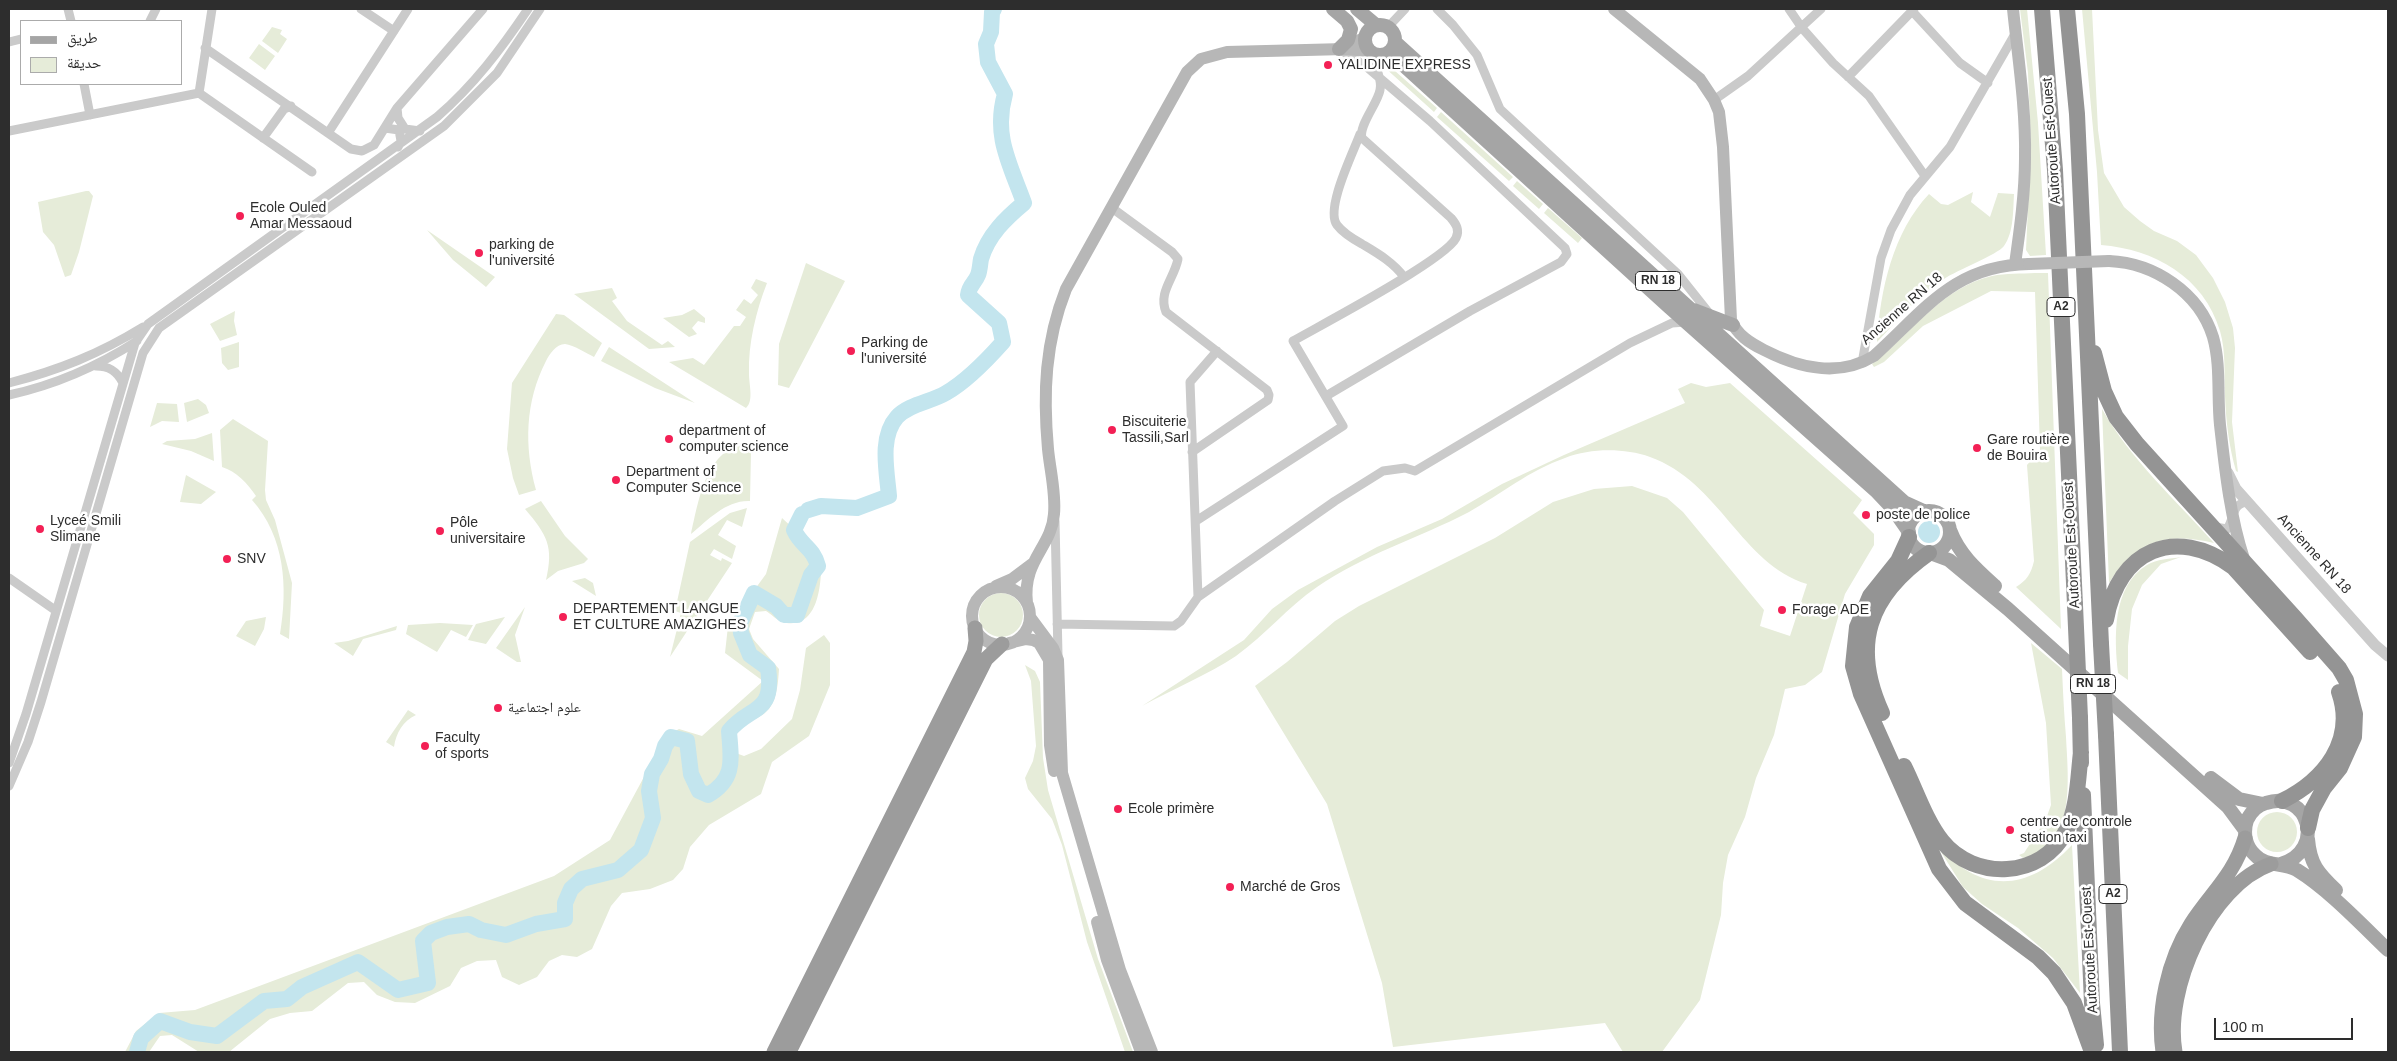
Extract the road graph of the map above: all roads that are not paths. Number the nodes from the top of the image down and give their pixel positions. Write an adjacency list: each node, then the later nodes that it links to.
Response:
1 (212, 9): 24 (street)
2 (361, 9): 21 (street)
3 (408, 9): 21 (street)
4 (483, 9): 34 (street)
5 (540, 9): 54 (street)
6 (1333, 9): 25 (main road)
7 (1341, 9): 20 (main road)
8 (1358, 9): 20 (main road)
9 (1405, 9): 20 (street)
10 (1437, 9): 50 (street)
11 (1614, 9): 32 (main road)
12 (1789, 9): 19 (street)
13 (1821, 9): 19 (street)
14 (2013, 9): 22 (main road)
15 (2042, 9): 91 (highway, Autoroute Est-Ouest / A2, bridge)
16 (2067, 9): 55 (highway, Autoroute Est-Ouest / A2)
17 (525, 10): 38 (street)
18 (1913, 10): 28 (street); 29 (street)
19 (1802, 28): 28 (street); 32 (street)
20 (1374, 30): 23 (main road); 25 (main road); 26 (main road)
21 (394, 31): 39 (street)
22 (2015, 34): 29 (street); 46 (main road)
23 (1392, 47): 26 (main road); 48 (main road, RN 18); 49 (main road, RN 18)
24 (206, 48): 31 (street); 33 (street)
25 (1342, 49): 26 (main road); 27 (street); 45 (main road)
26 (1372, 53): 27 (street)
27 (1378, 76): 40 (street); 65 (street)
28 (1848, 77): 44 (street)
29 (1988, 83): 44 (street)
30 (84, 85): 35 (street)
31 (199, 93): 35 (street); 41 (street)
32 (1714, 100): 52 (main road)
33 (291, 106): 39 (street); 41 (street)
34 (397, 108): 36 (street); 36 (street)
35 (90, 115): 37 (street)
36 (397, 126): 38 (street); 39 (street); 42 (street)
37 (9, 131)
38 (420, 131): 42 (street)
39 (328, 133)
40 (1360, 134): 47 (street); 47 (street)
41 (263, 138): 43 (street)
42 (398, 147): 51 (street)
43 (312, 172)
44 (1925, 176): 60 (street)
45 (1112, 208): 58 (street); 71 (main road)
46 (2015, 264): 60 (main road, Ancienne RN 18); 67 (main road, Ancienne RN 18, bridge)
47 (1404, 276): 65 (street)
48 (1668, 306): 49 (main road, RN 18); 53 (street)
49 (1688, 315): 50 (main road); 53 (street); 69 (main road, RN 18); 75 (main road, RN 18)
50 (1711, 315): 52 (main road)
51 (148, 324): 56 (street); 57 (street)
52 (1733, 325): 60 (main road, Ancienne RN 18)
53 (1666, 326): 81 (street)
54 (159, 328): 57 (street); 59 (street)
55 (2086, 329): 73 (highway); 88 (highway, Autoroute Est-Ouest / A2)
56 (117, 343): 57 (street); 63 (street)
57 (135, 343): 59 (street); 61 (street); 62 (street)
58 (1217, 351): 66 (street); 66 (street)
59 (143, 353): 93 (street)
60 (1862, 363)
61 (96, 366): 62 (street); 64 (street)
62 (123, 383): 83 (street)
63 (9, 384)
64 (9, 394)
65 (1326, 396): 72 (street)
66 (1192, 452): 72 (street)
67 (2226, 467): 68 (street, Ancienne RN 18); 70 (main road, Ancienne RN 18)
68 (2248, 502): 70 (street); 89 (street, Ancienne RN 18)
69 (1926, 512): 74 (main road); 75 (main road)
70 (2234, 513): 73 (street); 77 (main road, Ancienne RN 18)
71 (1054, 515): 78 (main road); 85 (street)
72 (1196, 521): 81 (street)
73 (2213, 526): 77 (highway)
74 (1950, 530): 76 (main road); 95 (main road, RN 18)
75 (1909, 534): 76 (main road); 105 (highway)
76 (1930, 553): 91 (highway); 97 (main road, RN 18)
77 (2245, 562): 96 (highway)
78 (1032, 564): 80 (main road); 82 (main road)
79 (9, 578): 83 (street)
80 (988, 590): 82 (main road); 86 (main road)
81 (1198, 597): 85 (street)
82 (1027, 603): 84 (main road)
83 (55, 610): 92 (street)
84 (1030, 617): 87 (main road); 90 (main road)
85 (1056, 624): 90 (street)
86 (976, 628): 87 (main road); 101 (highway)
87 (1006, 644): 102 (highway); 103 (main road)
88 (2102, 644): 94 (highway); 107 (highway, Autoroute Est-Ouest / A2, bridge)
89 (2388, 656)
90 (1058, 660): 104 (main road)
91 (2081, 752): 106 (highway, Autoroute Est-Ouest / A2)
92 (9, 763)
93 (9, 786)
94 (2282, 801): 95 (main road); 96 (main road)
95 (2262, 804): 97 (main road)
96 (2308, 833): 98 (main road); 99 (main road)
97 (2245, 834): 98 (main road); 108 (highway)
98 (2276, 864): 100 (main road); 109 (highway)
99 (2388, 938)
100 (2388, 950)
101 (774, 1052)
102 (789, 1052)
103 (1141, 1052)
104 (1152, 1052)
105 (2092, 1052)
106 (2097, 1052)
107 (2120, 1052)
108 (2163, 1052)
109 (2175, 1052)

